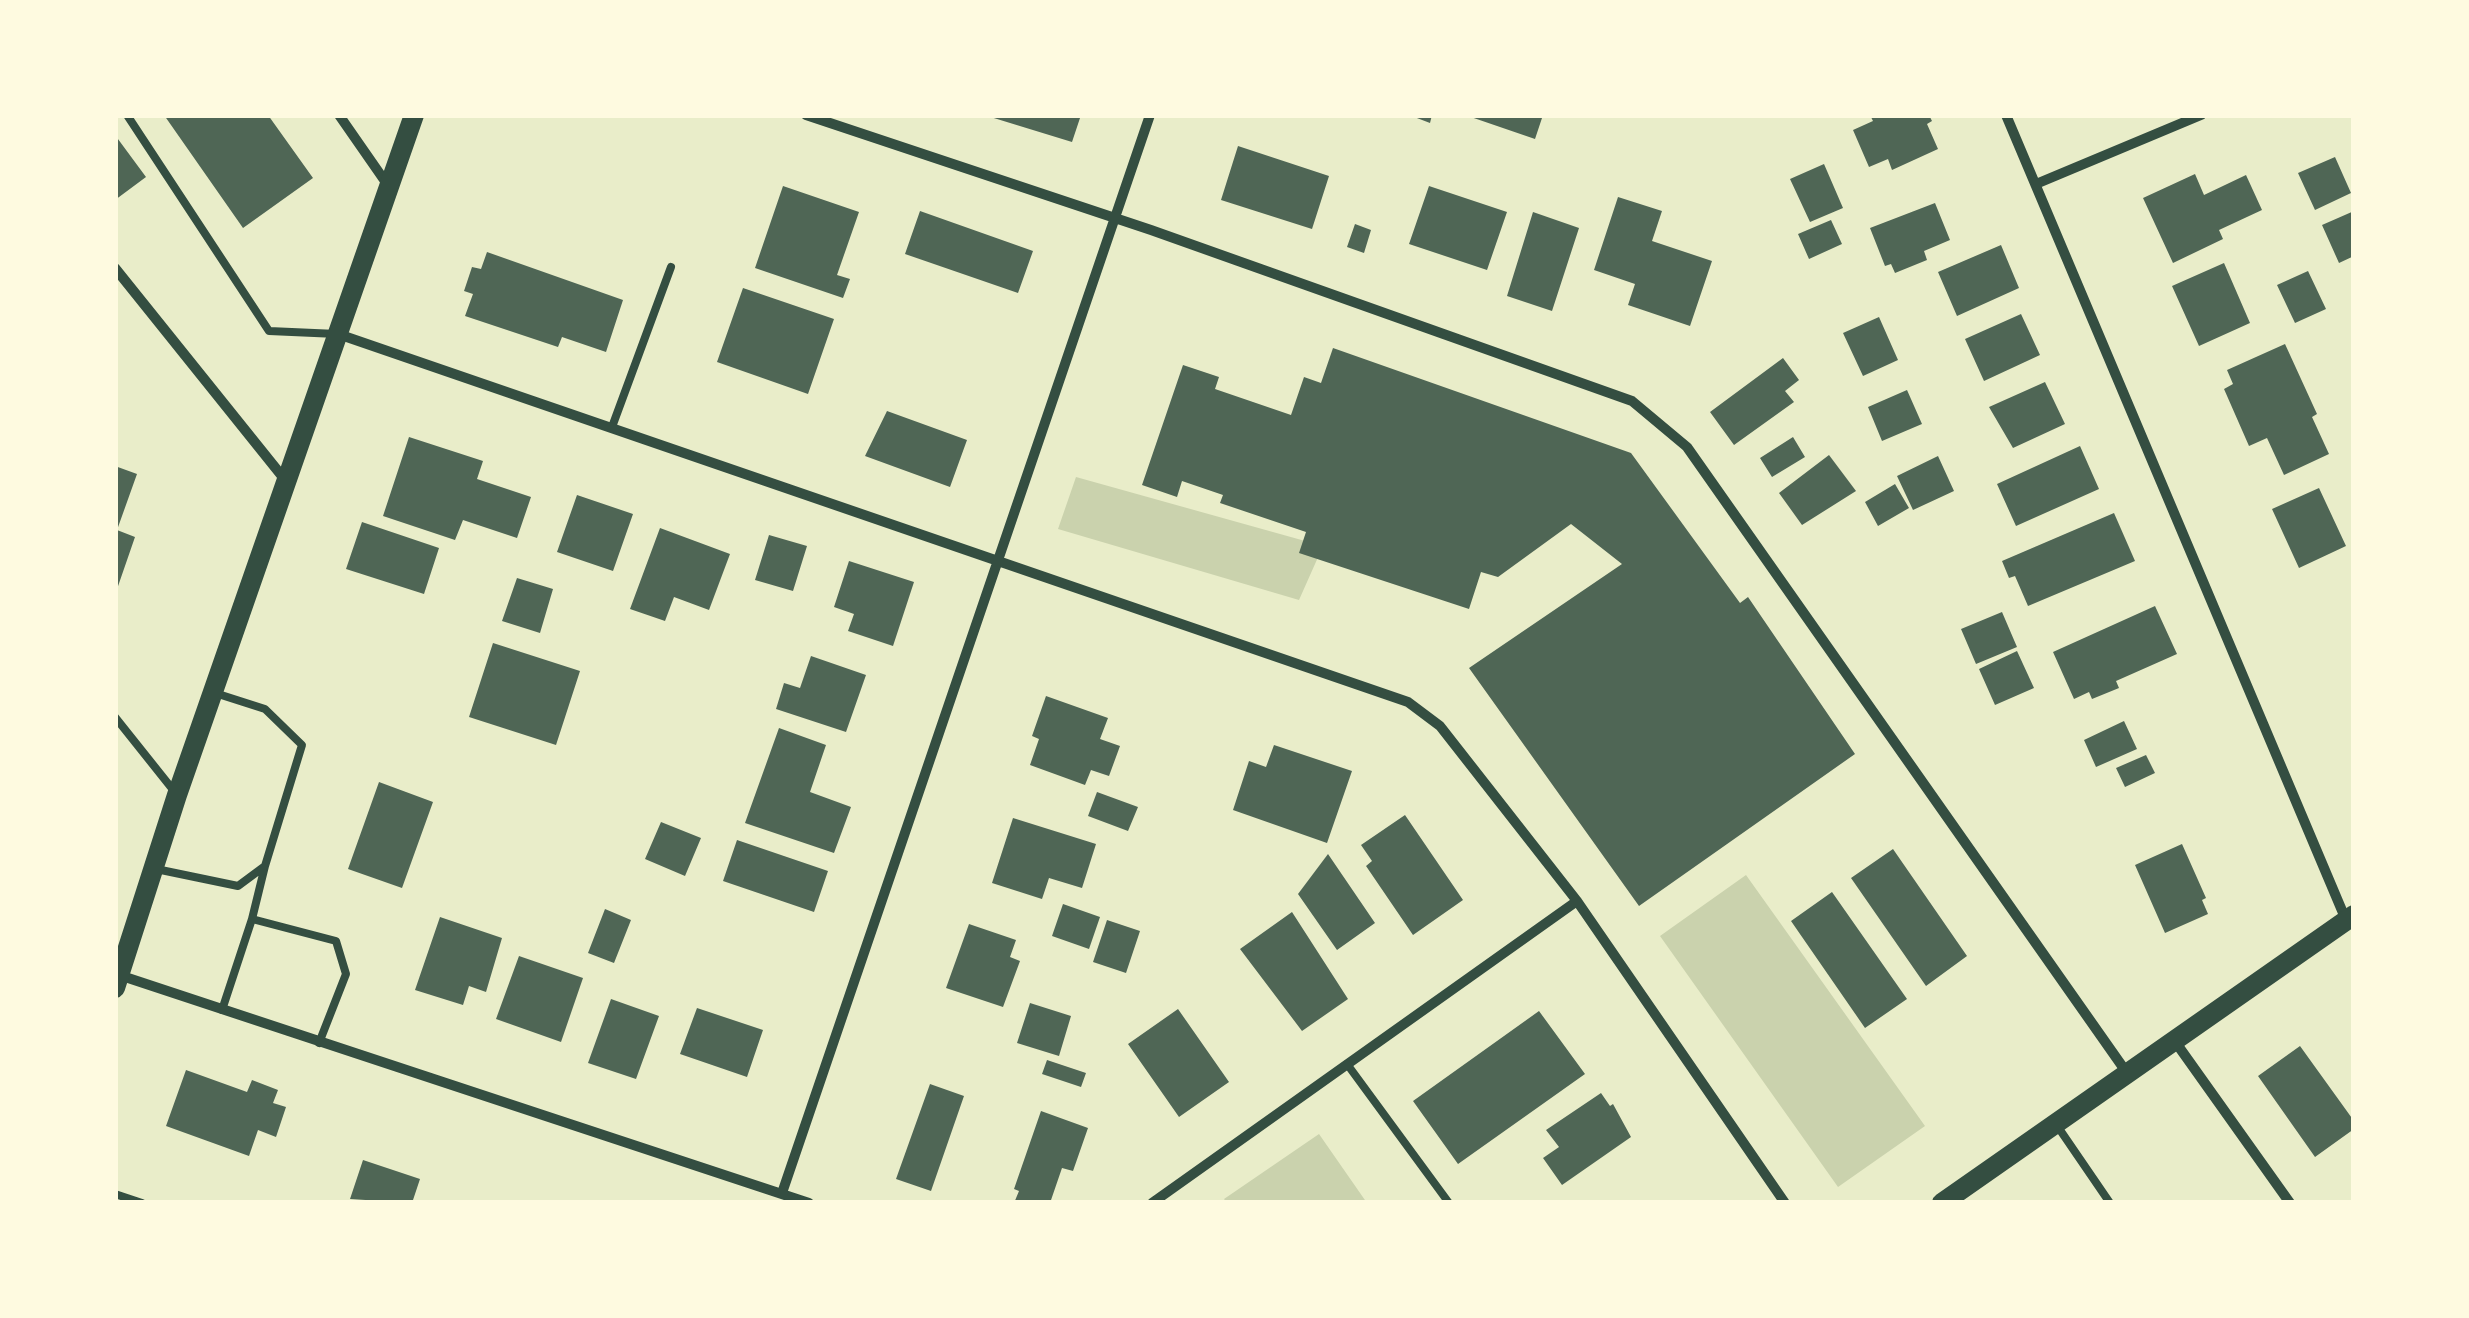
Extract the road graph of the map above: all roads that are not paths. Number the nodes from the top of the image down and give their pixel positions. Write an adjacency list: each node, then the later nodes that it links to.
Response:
1 (127, 115): 13 (lane)
2 (339, 115): 9 (street)
3 (414, 115): 9 (main road)
4 (806, 115): 10 (street)
5 (1150, 115): 10 (street)
6 (2006, 115): 8 (street)
7 (2201, 115): 8 (street)
8 (2036, 184): 23 (street)
9 (391, 189): 13 (main road)
10 (1116, 218): 16 (street); 30 (street)
11 (670, 267): 14 (lane)
12 (115, 268): 15 (street)
13 (337, 334): 14 (street); 15 (main road)
14 (612, 427): 16 (street)
15 (287, 482): 17 (main road)
16 (996, 557): 22 (street); 32 (street)
17 (215, 693): 19 (main road); 20 (lane)
18 (115, 717): 19 (lane)
19 (177, 794): 21 (main road)
20 (265, 866): 21 (lane); 24 (lane)
21 (156, 869): 25 (main road)
22 (1577, 901): 29 (street); 38 (street)
23 (2350, 918): 27 (main road)
24 (252, 919): 26 (lane); 28 (lane)
25 (116, 979): 26 (street)
26 (222, 1010): 28 (street)
27 (2174, 1040): 30 (main road); 41 (street)
28 (319, 1043): 32 (street)
29 (1348, 1064): 36 (street); 37 (lane)
30 (2127, 1073): 31 (main road)
31 (2056, 1123): 39 (main road); 40 (lane)
32 (782, 1193): 35 (street)
33 (115, 1194): 34 (lane)
34 (142, 1203)
35 (808, 1203)
36 (1152, 1203)
37 (1449, 1203)
38 (1785, 1203)
39 (1942, 1203)
40 (2110, 1203)
41 (2290, 1203)

